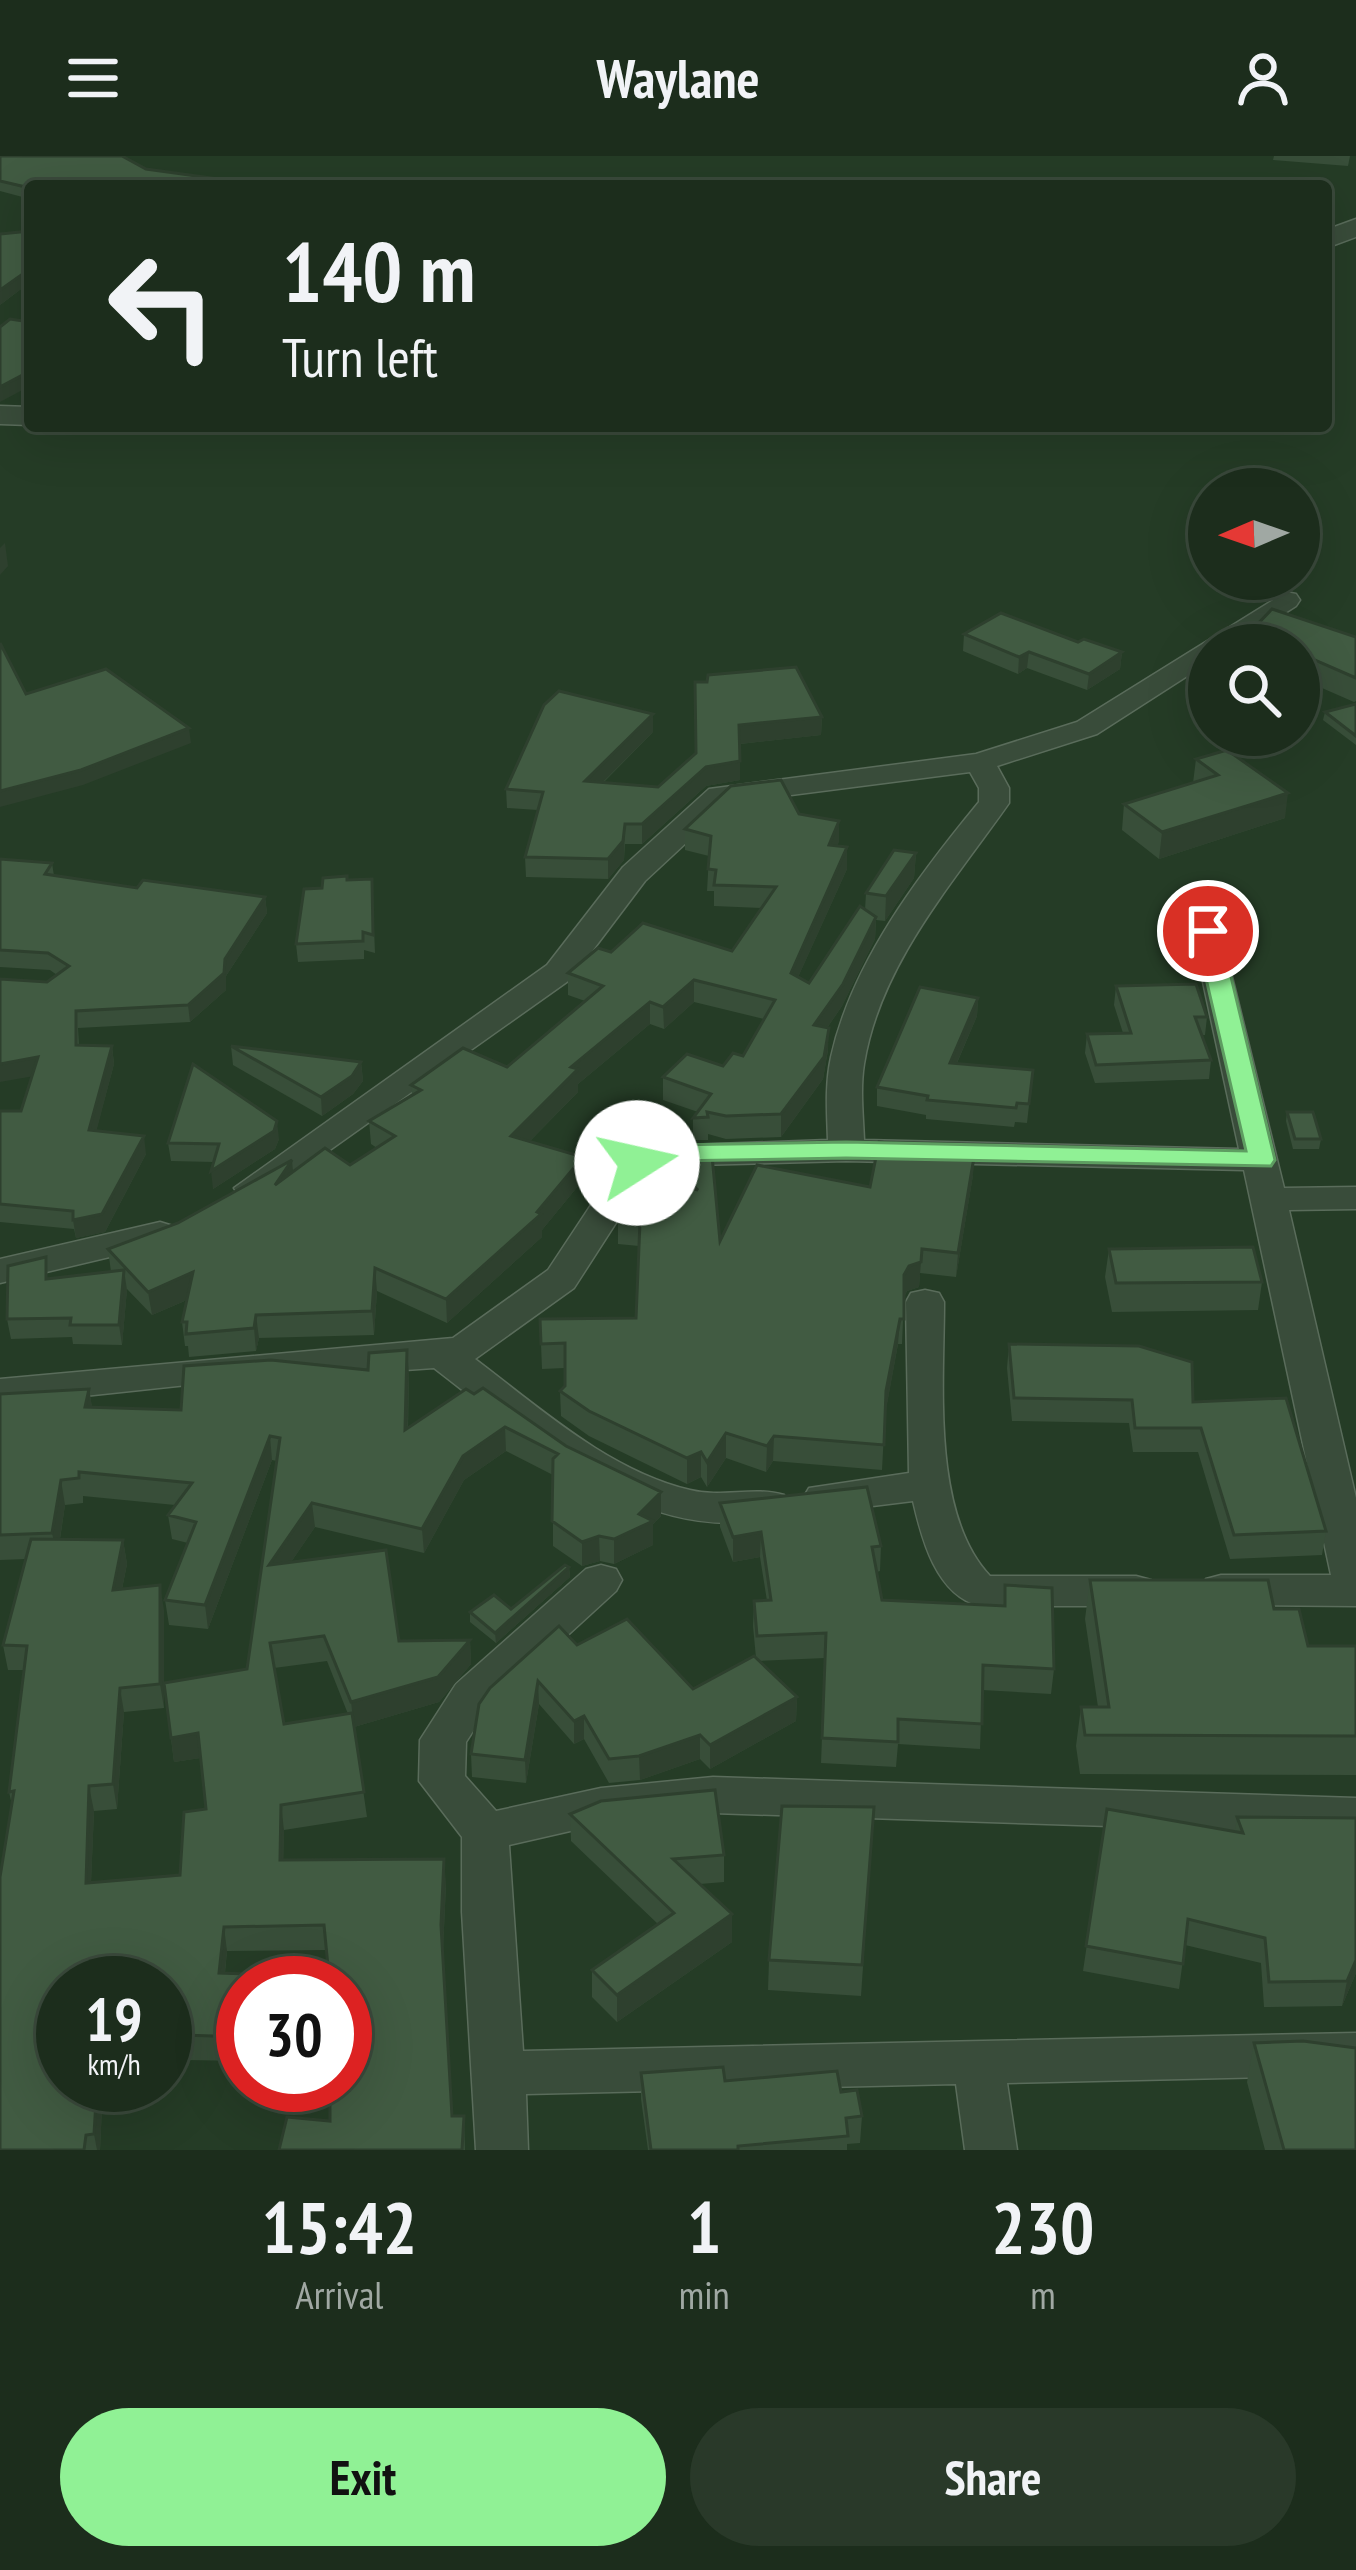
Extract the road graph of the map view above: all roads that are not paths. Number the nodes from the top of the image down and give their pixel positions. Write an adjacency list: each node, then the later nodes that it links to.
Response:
1 (1286, 600): 2 (street)
2 (1249, 624)
3 (1188, 663): 4 (street)
4 (980, 763): 6 (street); 10 (street)
5 (1208, 931): 7 (street)
6 (846, 1150): 7 (street); 14 (street)
7 (1262, 1160): 8 (street)
8 (1270, 1198): 9 (street); 18 (street)
9 (1356, 1198)
10 (224, 1203)
11 (187, 1221): 12 (street)
12 (0, 1271)
13 (925, 1302): 16 (street)
14 (443, 1354): 15 (street); 16 (street)
15 (0, 1391)
16 (928, 1486): 18 (street)
17 (601, 1580): 20 (street)
18 (1356, 1590)
19 (1356, 1816): 20 (street)
20 (486, 1832): 23 (street)
21 (1356, 2054): 22 (street)
22 (978, 2061): 23 (street); 25 (street)
23 (503, 2073): 24 (street)
24 (502, 2150)
25 (991, 2150)

